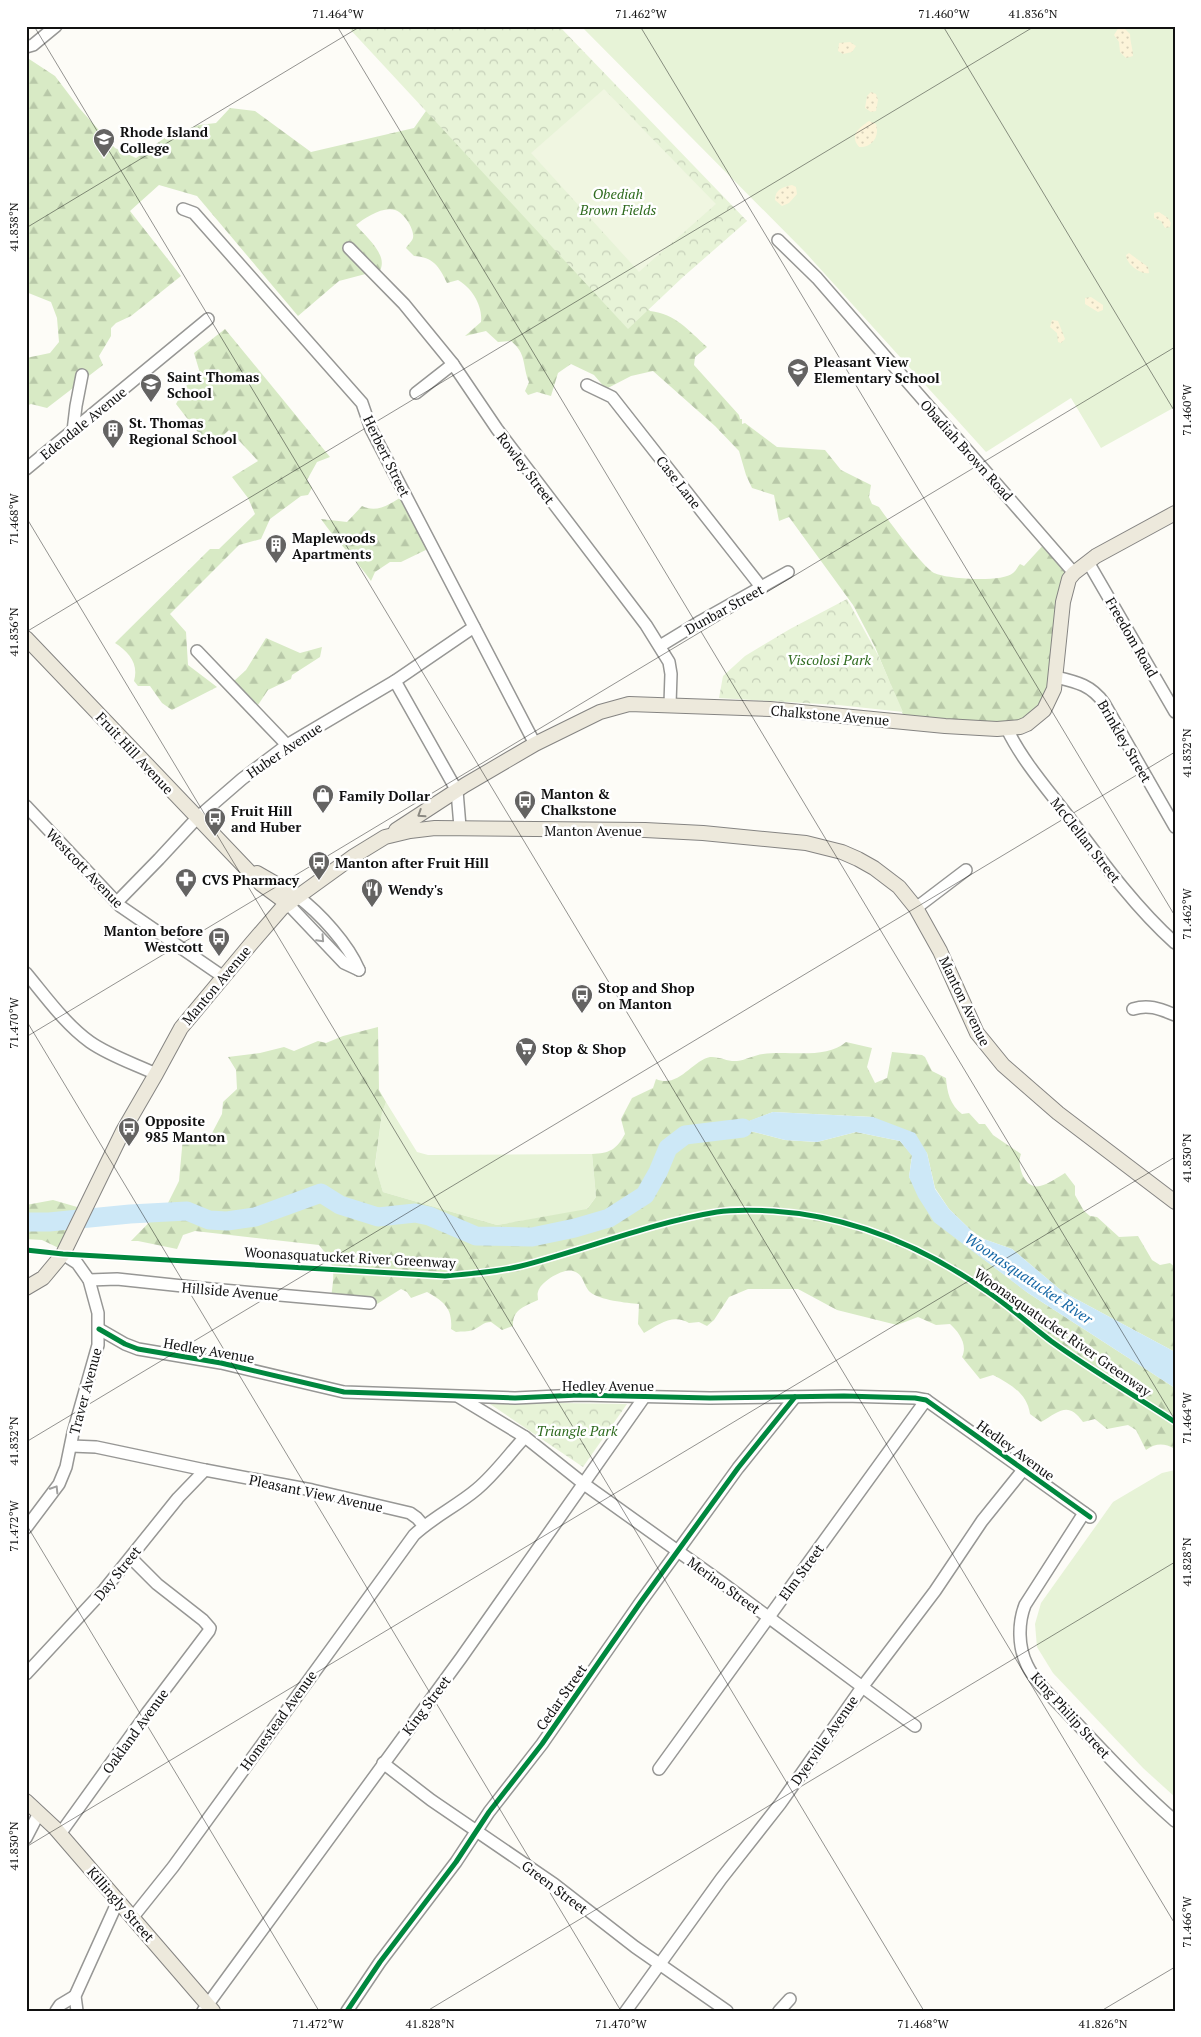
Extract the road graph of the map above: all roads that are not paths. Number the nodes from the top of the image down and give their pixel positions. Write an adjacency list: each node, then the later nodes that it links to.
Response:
1 (56, 26): 2 (street)
2 (26, 47)
3 (183, 208): 18 (street, Herbert Street)
4 (778, 240): 16 (street, Obadiah Brown Road)
5 (349, 248): 7 (street, Rowley Street)
6 (208, 319): 11 (street, Edendale Avenue)
7 (453, 364): 10 (street); 20 (street, Rowley Street)
8 (82, 375): 11 (street)
9 (588, 385): 17 (street, Case Lane)
10 (416, 393)
11 (73, 431): 12 (street, Edendale Avenue)
12 (26, 469)
13 (1174, 515): 14 (main road)
14 (1088, 562): 16 (main road); 25 (street, Freedom Road)
15 (788, 572): 17 (street, Dunbar Street)
16 (1074, 572): 22 (main road, Chalkstone Avenue)
17 (762, 588): 20 (street, Dunbar Street)
18 (474, 626): 23 (street, Huber Avenue); 27 (street, Herbert Street)
19 (26, 638): 31 (main road, Fruit Hill Avenue)
20 (660, 646): 24 (street, Rowley Street)
21 (197, 651): 28 (street)
22 (1056, 677): 26 (main road, Chalkstone Avenue); 33 (street, Brinkley Street)
23 (395, 681): 28 (street, Huber Avenue); 29 (street)
24 (670, 704): 26 (main road, Chalkstone Avenue); 27 (main road, Chalkstone Avenue)
25 (1175, 712)
26 (1007, 729): 39 (street, McClellan Street)
27 (535, 744): 29 (main road, Chalkstone Avenue)
28 (287, 745): 31 (street, Huber Avenue)
29 (457, 792): 32 (street); 34 (main road, Chalkstone Avenue, one-way to 34)
30 (26, 806): 37 (street, Westcott Avenue)
31 (196, 818): 36 (main road, Fruit Hill Avenue); 37 (street, Huber Avenue)
32 (460, 827): 34 (main road, Manton Avenue); 38 (main road, Manton Avenue)
33 (1175, 827)
34 (385, 837): 36 (main road, Manton Avenue)
35 (966, 870): 38 (street)
36 (292, 900): 36 (street, one-way to 36); 41 (main road, Manton Avenue)
37 (117, 902): 41 (street, Westcott Avenue)
38 (916, 908): 47 (main road, Manton Avenue)
39 (1175, 943)
40 (26, 973): 42 (street)
41 (222, 976): 46 (main road, Manton Avenue)
42 (35, 984): 43 (street); 46 (street)
43 (26, 992)
44 (1133, 1009): 45 (street)
45 (1175, 1016)
46 (156, 1074): 48 (main road, Manton Avenue)
47 (1175, 1202)
48 (65, 1249): 49 (street, Traver Avenue); 50 (main road, Manton Avenue)
49 (89, 1280): 51 (street, Hillside Avenue); 52 (street, Traver Avenue)
50 (26, 1288)
51 (370, 1303)
52 (99, 1328): 53 (street, Hedley Avenue); 58 (street, Traver Avenue)
53 (457, 1396): 54 (street, Hedley Avenue); 57 (street, Merino Street)
54 (645, 1396): 55 (street, Hedley Avenue); 61 (street, King Street)
55 (795, 1397): 56 (street, Hedley Avenue); 65 (street, Cedar Street)
56 (926, 1400): 60 (street, Hedley Avenue); 67 (street, Elm Street)
57 (525, 1437): 61 (street, Merino Street); 63 (street)
58 (71, 1446): 59 (street, Pleasant View Avenue); 64 (street, Traver Avenue, one-way to 58)
59 (205, 1470): 63 (street, Pleasant View Avenue); 66 (street, Day Street)
60 (1022, 1470): 62 (street, Hedley Avenue); 69 (street, Dyerville Avenue)
61 (584, 1484): 65 (street, Merino Street); 71 (street, King Street)
62 (1087, 1515): 75 (street, King Philip Street)
63 (424, 1526): 80 (street, Homestead Avenue)
64 (26, 1528)
65 (678, 1552): 67 (street, Merino Street); 76 (street, Cedar Street)
66 (130, 1558): 68 (street, Day Street); 77 (street, Oakland Avenue)
67 (768, 1618): 69 (street, Merino Street); 72 (street, Elm Street)
68 (26, 1674)
69 (863, 1686): 70 (street, Merino Street); 81 (street, Dyerville Avenue)
70 (915, 1726)
71 (383, 1763): 76 (street, Green Street); 84 (street, King Street)
72 (659, 1768)
73 (26, 1801): 74 (main road, Killingly Street)
74 (39, 1813): 77 (main road, Killingly Street); 78 (street)
75 (1175, 1821)
76 (477, 1830): 81 (street, Green Street); 87 (street, Cedar Street)
77 (60, 1834): 79 (main road, Killingly Street)
78 (26, 1838)
79 (118, 1901): 80 (main road, Killingly Street); 82 (street)
80 (133, 1917): 84 (main road, Killingly Street)
81 (659, 1964): 88 (street, Dyerville Avenue); 89 (street, Green Street)
82 (75, 1996): 85 (street); 86 (street)
83 (790, 1998): 90 (street)
84 (208, 2009)
85 (56, 2011)
86 (77, 2011)
87 (347, 2011)
88 (626, 2011)
89 (727, 2011)
90 (779, 2011)

